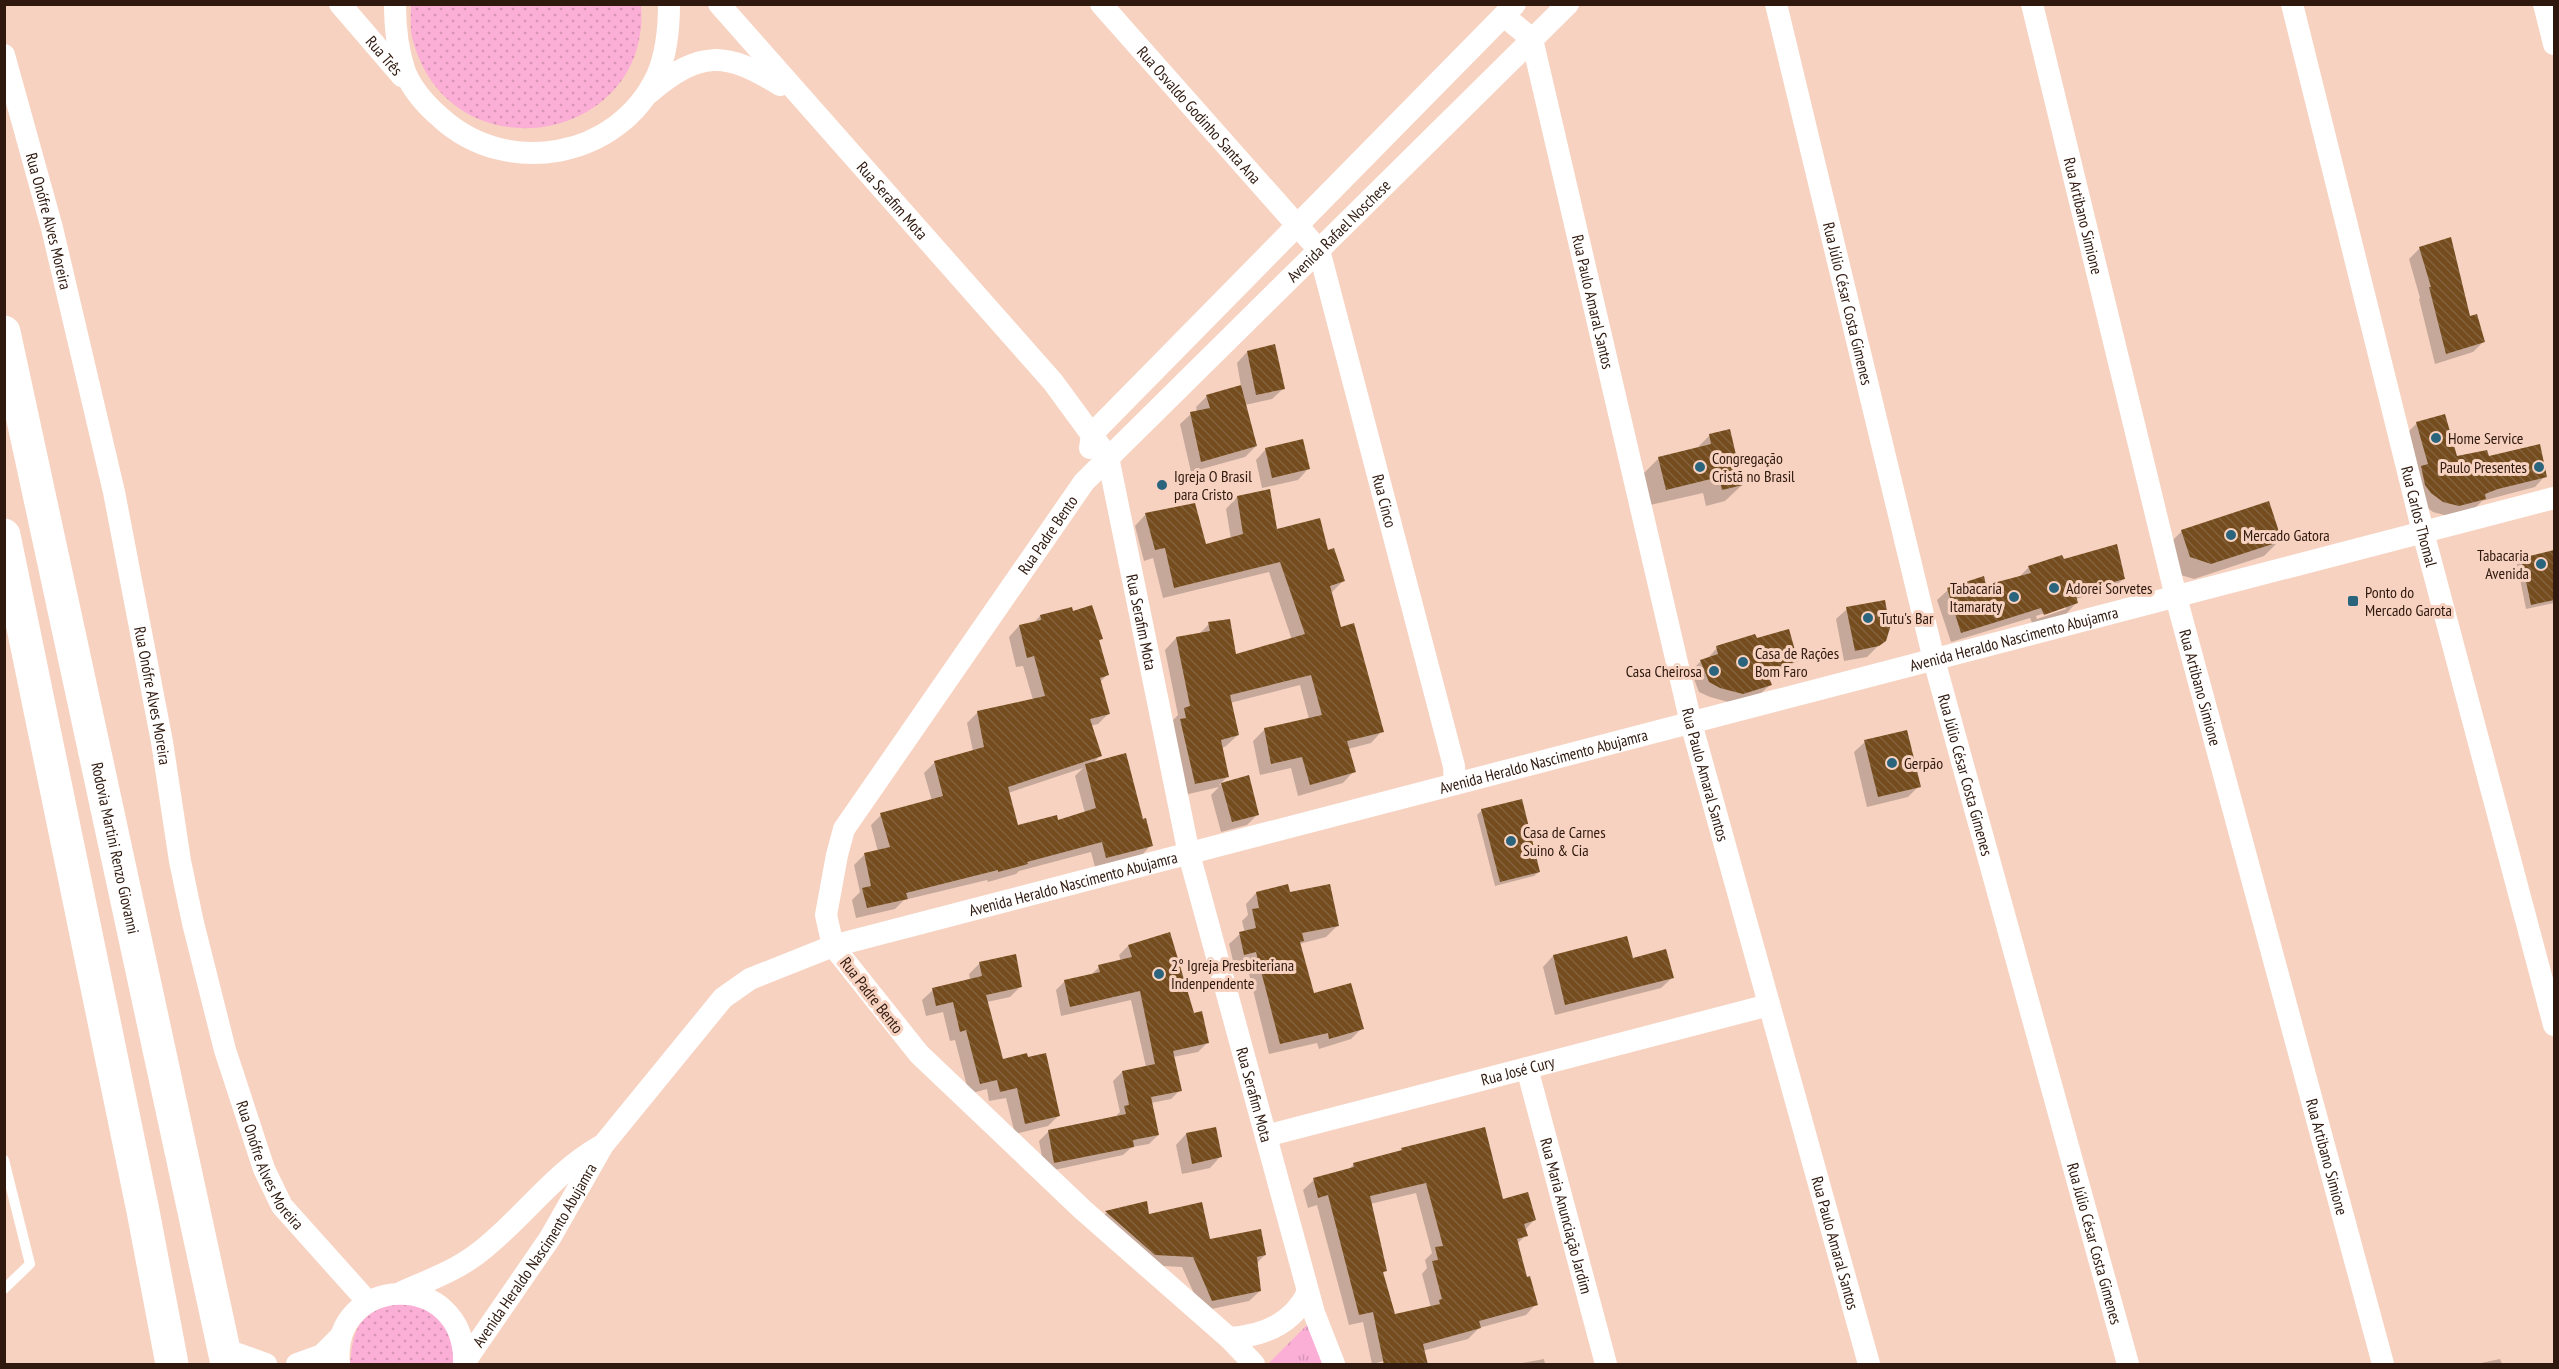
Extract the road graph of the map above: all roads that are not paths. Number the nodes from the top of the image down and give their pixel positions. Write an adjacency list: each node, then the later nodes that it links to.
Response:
1 (340, 4): 16 (street, Rua Três)
2 (395, 4): 16 (street)
3 (669, 4): 17 (street)
4 (719, 4): 15 (street, Rua Serafim Mota)
5 (1101, 4): 18 (street, Rua Osvaldo Godinho Santa Ana)
6 (1568, 4): 12 (street, Avenida Rafael Noschese)
7 (1776, 4): 29 (street, Rua Júlio César Costa Gimenes)
8 (2032, 4): 28 (street, Rua Artibano Simione)
9 (2292, 4): 25 (street, Rua Carlos Thomal)
10 (2544, 4): 13 (street)
11 (1502, 11): 12 (street); 18 (street, Avenida Rafael Noschese)
12 (1532, 39): 19 (street, Avenida Rafael Noschese); 30 (street, Rua Paulo Amaral Santos)
13 (2554, 44)
14 (4, 55): 43 (street, Rua Onófre Alves Moreira)
15 (804, 102): 17 (street); 21 (street, Rua Serafim Mota)
16 (427, 106): 17 (street)
17 (634, 110)
18 (1297, 226): 19 (street, Rua Cinco); 21 (street, Avenida Rafael Noschese)
19 (1319, 250): 22 (street, Avenida Rafael Noschese); 31 (street, Rua Cinco)
20 (4, 332): 46 (main road, Rodovia Martini Renzo Giovanni)
21 (1092, 434): 22 (street, Rua Serafim Mota); 23 (street, Rua Padre Bento)
22 (1108, 457): 23 (street, Rua Padre Bento); 32 (street, Rua Serafim Mota)
23 (1083, 482): 33 (street, Rua Padre Bento)
24 (2554, 498): 25 (street, Avenida Heraldo Nascimento Abujamra)
25 (2423, 532): 28 (street, Avenida Heraldo Nascimento Abujamra); 35 (street, Rua Carlos Thomal)
26 (4, 535): 27 (main road)
27 (9, 583): 48 (main road)
28 (2176, 597): 29 (street, Avenida Heraldo Nascimento Abujamra); 57 (street, Rua Artibano Simione)
29 (1934, 660): 30 (street, Avenida Heraldo Nascimento Abujamra); 56 (street, Rua Júlio César Costa Gimenes)
30 (1691, 723): 31 (street, Avenida Heraldo Nascimento Abujamra); 34 (street, Rua Paulo Amaral Santos)
31 (1455, 784): 32 (street, Avenida Heraldo Nascimento Abujamra)
32 (1189, 854): 33 (street, Avenida Heraldo Nascimento Abujamra); 37 (street, Rua Serafim Mota)
33 (833, 946): 38 (street, Avenida Heraldo Nascimento Abujamra); 45 (street, Rua Padre Bento)
34 (1769, 1005): 36 (street, Rua José Cury); 55 (street, Rua Paulo Amaral Santos)
35 (2554, 1025)
36 (1527, 1068): 37 (street, Rua José Cury); 54 (street, Rua Maria Anunciação Jardim)
37 (1266, 1136): 42 (street, Rua Serafim Mota)
38 (603, 1144): 41 (street, Avenida Heraldo Nascimento Abujamra); 47 (street, Avenida Heraldo Nascimento Abujamra)
39 (4, 1160): 40 (lane)
40 (4, 1289)
41 (402, 1292): 43 (street, Avenida Heraldo Nascimento Abujamra); 47 (street)
42 (1308, 1292): 45 (street); 53 (street, Rua Serafim Mota)
43 (368, 1302): 44 (street)
44 (341, 1336): 50 (street); 51 (street)
45 (1229, 1338): 52 (street, Rua Padre Bento)
46 (225, 1357): 49 (street)
47 (464, 1364)
48 (172, 1365)
49 (266, 1365)
50 (297, 1365)
51 (339, 1365)
52 (1254, 1365)
53 (1334, 1365)
54 (1606, 1365)
55 (1869, 1365)
56 (2128, 1365)
57 (2383, 1365)

